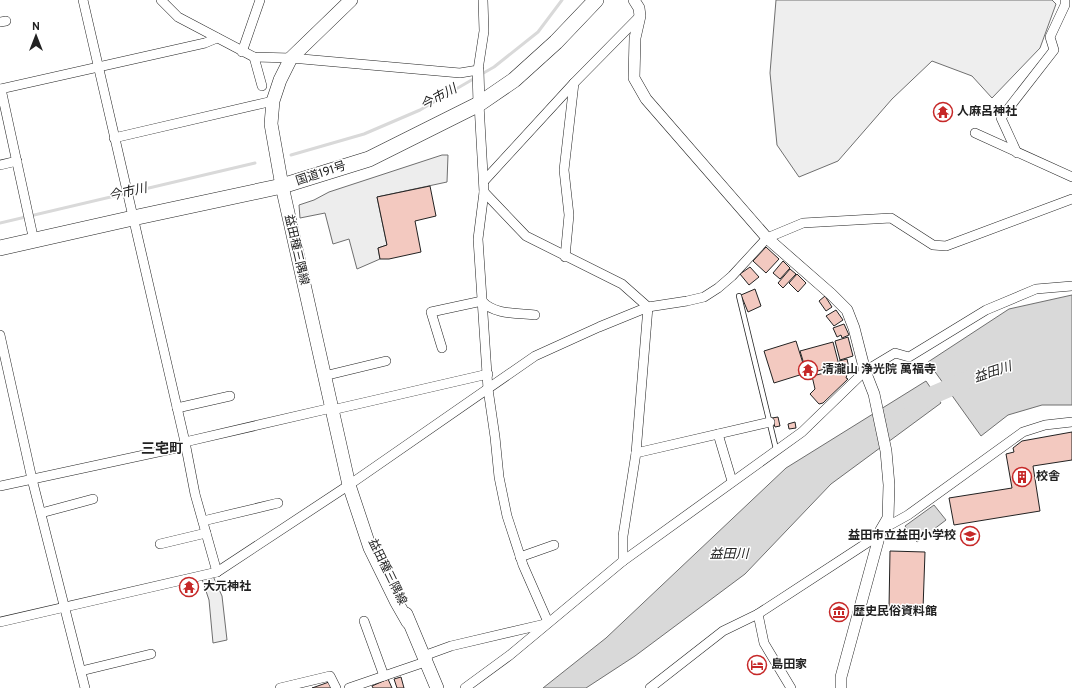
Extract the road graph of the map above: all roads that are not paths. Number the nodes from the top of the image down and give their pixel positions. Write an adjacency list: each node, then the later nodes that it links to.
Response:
1 (82, 0): 13 (street)
2 (161, 0): 9 (street)
3 (260, 0): 10 (street)
4 (351, 0): 12 (main road, 益田種三隅線)
5 (483, 0): 14 (street)
6 (596, 0): 19 (highway, 国道191号)
7 (1065, 0): 22 (street)
8 (639, 6): 15 (street); 31 (street)
9 (217, 38): 10 (street); 13 (street)
10 (242, 52): 11 (street)
11 (254, 57): 12 (street); 16 (street)
12 (291, 58): 14 (street); 18 (main road, 益田種三隅線)
13 (99, 66): 17 (street); 21 (street)
14 (478, 70): 19 (street)
15 (574, 83): 26 (street); 34 (street)
16 (262, 86)
17 (0, 89): 23 (street)
18 (273, 101): 21 (street); 27 (main road, 益田種三隅線)
19 (479, 104): 26 (street); 27 (highway, 国道191号)
20 (975, 133): 22 (street)
21 (114, 138): 30 (street)
22 (1017, 153): 25 (street)
23 (16, 161): 24 (street); 32 (street)
24 (0, 165)
25 (1072, 177)
26 (484, 181): 28 (street)
27 (282, 186): 30 (highway, 国道191号); 45 (main road, 益田種三隅線)
28 (484, 192): 34 (street); 37 (street)
29 (1072, 199): 31 (street)
30 (133, 218): 32 (highway, 国道191号); 48 (street)
31 (767, 238): 38 (street); 43 (street)
32 (34, 241): 33 (highway, 国道191号)
33 (0, 248)
34 (565, 257): 38 (street)
35 (1072, 286): 43 (street)
36 (739, 296): 50 (lane)
37 (482, 301): 39 (street); 41 (street); 44 (street)
38 (648, 307): 46 (street); 55 (street)
39 (535, 315)
40 (0, 335): 56 (street)
41 (442, 348)
42 (386, 361): 45 (street)
43 (865, 371): 54 (street); 64 (street)
44 (488, 374): 46 (street); 49 (street)
45 (324, 376): 49 (main road, 益田種三隅線)
46 (488, 389): 58 (street); 68 (street)
47 (230, 396): 48 (street)
48 (177, 408): 53 (street)
49 (332, 410): 53 (street); 58 (main road, 益田種三隅線)
50 (770, 422): 52 (street); 54 (lane)
51 (1072, 422): 64 (street)
52 (718, 434): 55 (street); 57 (street)
53 (185, 442): 56 (street); 63 (street)
54 (776, 449): 57 (street)
55 (636, 453): 69 (street)
56 (32, 479): 59 (street); 62 (street)
57 (732, 481): 69 (street)
58 (349, 485): 70 (street); 77 (main road, 益田種三隅線)
59 (0, 486)
60 (93, 499): 62 (street)
61 (278, 503): 63 (street)
62 (41, 513): 71 (street)
63 (202, 521): 65 (street)
64 (881, 530): 72 (street); 88 (street)
65 (206, 533): 66 (street); 70 (street)
66 (160, 544)
67 (554, 545): 68 (street)
68 (520, 557): 75 (street)
69 (622, 561): 75 (street)
70 (217, 572): 71 (street)
71 (65, 607): 74 (street); 78 (street)
72 (758, 614): 86 (street); 87 (street)
73 (364, 621): 79 (street)
74 (0, 622)
75 (546, 623): 77 (street); 85 (street)
76 (151, 654): 78 (street)
77 (425, 662): 79 (street); 84 (main road, 益田種三隅線)
78 (81, 672): 80 (street)
79 (384, 676): 83 (street)
80 (85, 688)
81 (280, 688): 82 (street)
82 (336, 688)
83 (349, 688)
84 (437, 688)
85 (465, 688)
86 (650, 688)
87 (791, 688)
88 (841, 688)

